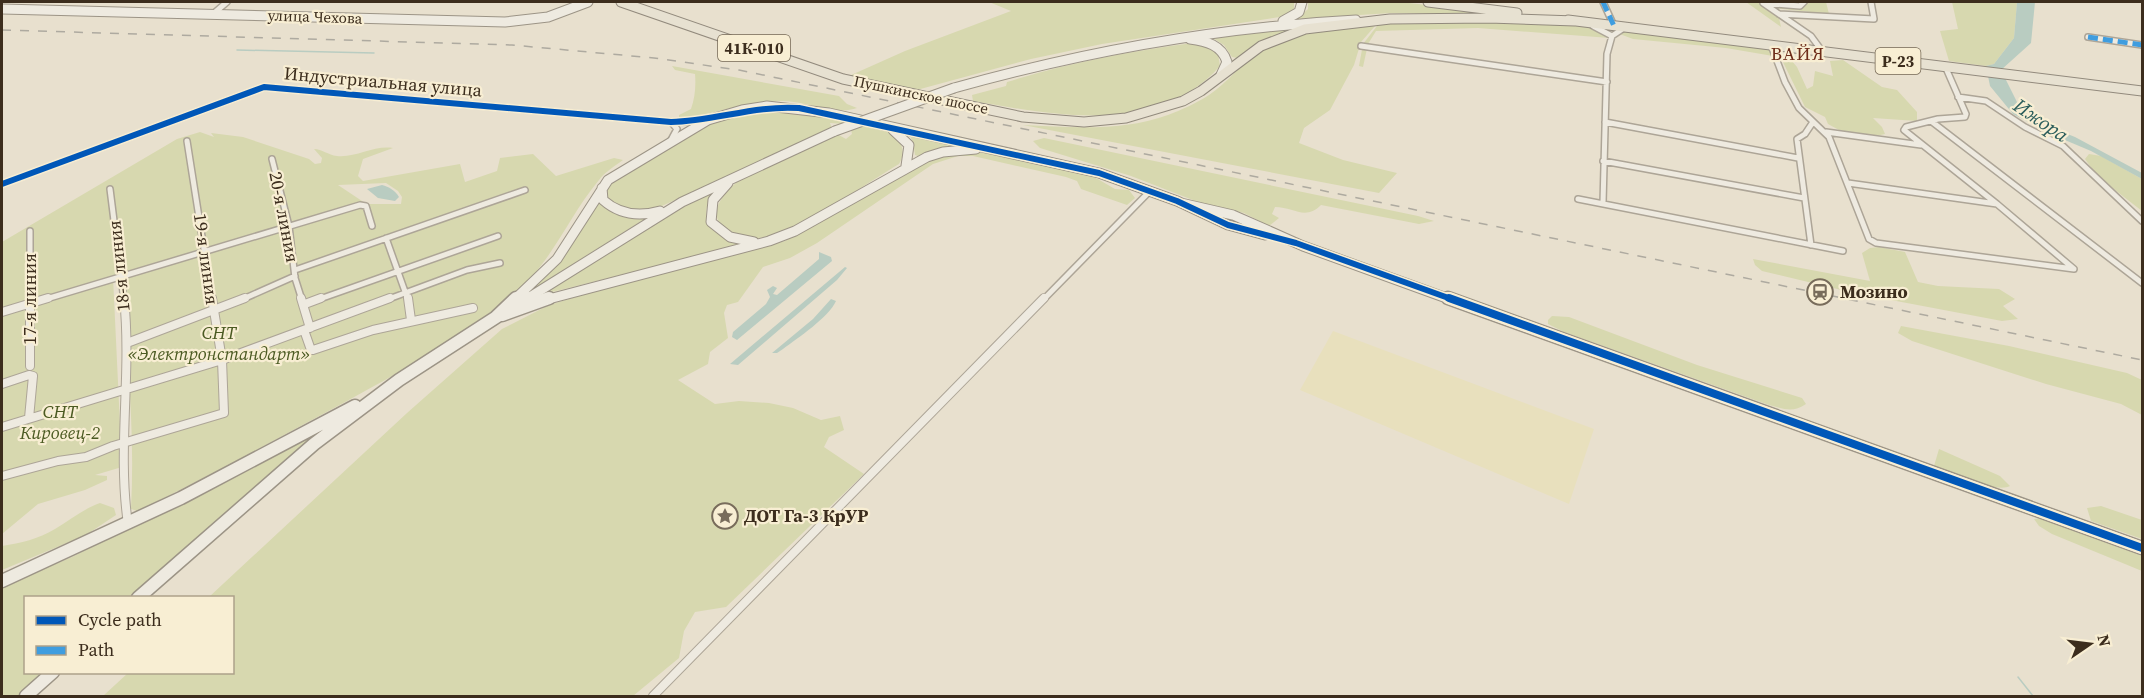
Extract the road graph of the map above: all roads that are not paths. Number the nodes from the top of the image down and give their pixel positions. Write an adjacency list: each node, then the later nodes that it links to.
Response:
1 (227, 2): 11 (street)
2 (588, 2): 11 (street, улица Чехова)
3 (621, 2): 26 (main road, Пушкинское шоссе / 41К-010)
4 (1302, 2): 15 (street)
5 (1428, 2): 14 (main road)
6 (1603, 2): 16 (street)
7 (1762, 2): 8 (street); 12 (street)
8 (1804, 2)
9 (1871, 2): 12 (street)
10 (2, 9): 11 (street, улица Чехова)
11 (213, 14)
12 (1779, 14): 24 (street)
13 (1390, 19): 14 (main road, Р-23); 15 (street, Р-23); 26 (main road, Пушкинское шоссе)
14 (1575, 21): 16 (main road, Р-23); 18 (street)
15 (1276, 24): 20 (street, Р-23)
16 (1614, 26): 17 (main road, Р-23)
17 (1626, 27): 18 (street); 21 (main road, Р-23)
18 (1612, 36): 27 (street)
19 (2088, 37): 22 (street)
20 (1166, 38): 26 (street); 45 (street, Р-23, bridge)
21 (1771, 45): 24 (main road, Р-23); 33 (street)
22 (2142, 45)
23 (1361, 46): 27 (street)
24 (1822, 51): 25 (main road, Р-23)
25 (1945, 66): 28 (main road, Р-23); 29 (street)
26 (1221, 75)
27 (1607, 82): 34 (street)
28 (2142, 91)
29 (1958, 97): 31 (street); 57 (street)
30 (708, 120): 32 (street, Индустриальная улица); 35 (street); 37 (street)
31 (1931, 121): 39 (street); 71 (street)
32 (670, 122): 37 (street); 47 (street, Индустриальная улица)
33 (1813, 122): 36 (street); 41 (street)
34 (1605, 123): 41 (street); 43 (street)
35 (885, 126): 40 (street); 44 (street)
36 (1826, 132): 39 (street); 46 (street)
37 (671, 140): 48 (street)
38 (188, 141): 65 (street, 19-я линия)
39 (1922, 145): 56 (street)
40 (1002, 151): 44 (street); 51 (street)
41 (1798, 158): 52 (street)
42 (272, 159): 58 (street, 20-я линия)
43 (1604, 161): 52 (street); 55 (street)
44 (906, 166): 63 (street)
45 (734, 176): 54 (street, Р-23); 63 (street)
46 (1848, 183): 56 (street); 56 (street)
47 (2, 184)
48 (602, 188): 54 (street); 78 (street)
49 (110, 189): 70 (street, 18-я линия)
50 (525, 190): 62 (street)
51 (1150, 191): 92 (street); 100 (street)
52 (1804, 198): 64 (street)
53 (1578, 199): 55 (street)
54 (682, 202): 78 (street, Р-23)
55 (1603, 203): 64 (street)
56 (1997, 204)
57 (2142, 221)
58 (289, 226): 59 (street); 65 (street); 69 (street, 20-я линия)
59 (372, 226)
60 (30, 231): 73 (street, 17-я линия)
61 (498, 236): 68 (street)
62 (386, 238): 68 (street); 69 (street)
63 (769, 241): 78 (street)
64 (1811, 245): 66 (street)
65 (206, 250): 70 (street); 76 (street, 19-я линия)
66 (1843, 251)
67 (500, 263): 72 (street)
68 (398, 271): 72 (street); 74 (street)
69 (295, 273): 74 (street, 20-я линия); 76 (street)
70 (120, 277): 73 (street); 81 (street, 18-я линия)
71 (2142, 283)
72 (407, 292): 79 (street); 80 (street)
73 (28, 304): 77 (street); 83 (street, 17-я линия)
74 (304, 304): 80 (street, 20-я линия)
75 (473, 308): 79 (street)
76 (213, 310): 81 (street); 82 (street, 19-я линия)
77 (2, 312)
78 (496, 317): 84 (street, Р-23)
79 (411, 320): 80 (street)
80 (307, 329): 82 (street)
81 (127, 343): 86 (street, 18-я линия)
82 (222, 360): 86 (street); 89 (street, 19-я линия)
83 (30, 366)
84 (399, 380): 91 (street, Р-23); 94 (street); 95 (street)
85 (2, 384): 87 (street)
86 (126, 390): 87 (street); 89 (street, 18-я линия)
87 (29, 418): 88 (street)
88 (2, 427)
89 (123, 444): 90 (street); 91 (street, 18-я линия)
90 (2, 476)
91 (128, 524): 93 (street, Р-23)
92 (2142, 548)
93 (2, 581)
94 (139, 596)
95 (145, 596)
96 (51, 674): 98 (street)
97 (58, 674): 99 (street)
98 (26, 696)
99 (33, 696)
100 (653, 696)

